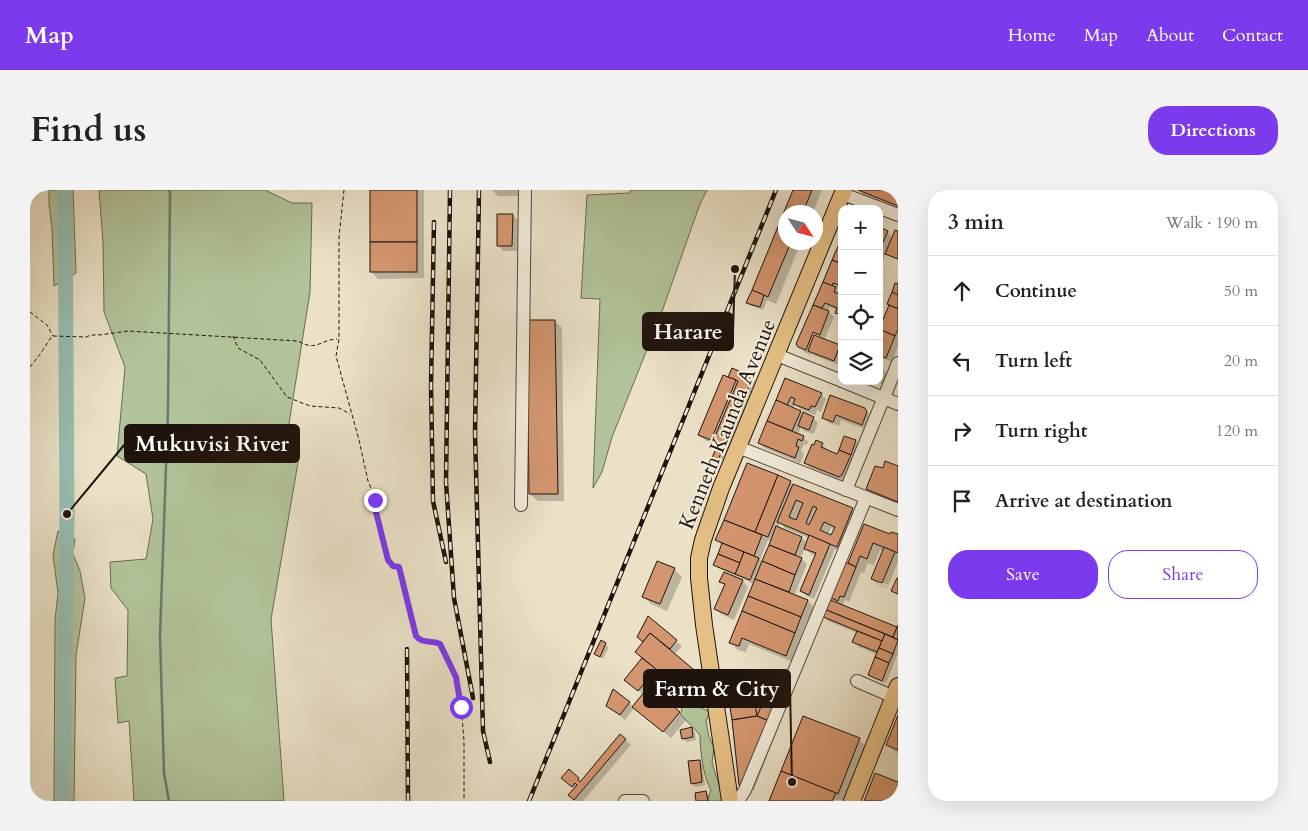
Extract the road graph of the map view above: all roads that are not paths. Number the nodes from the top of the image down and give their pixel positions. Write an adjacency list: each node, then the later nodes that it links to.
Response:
1 (525, 190): 13 (street)
2 (844, 192): 3 (street); 4 (main road, Kenneth Kaunda Avenue)
3 (898, 216)
4 (777, 355): 6 (street); 10 (main road, Kenneth Kaunda Avenue)
5 (898, 363): 8 (street)
6 (838, 379)
7 (852, 385): 8 (street)
8 (884, 398): 9 (street); 11 (street)
9 (898, 404)
10 (738, 447): 11 (street); 19 (main road, Kenneth Kaunda Avenue)
11 (846, 490): 12 (street)
12 (866, 498): 14 (street); 20 (street)
13 (521, 504)
14 (898, 510)
15 (857, 681): 16 (street)
16 (896, 692): 21 (main road)
17 (625, 801): 18 (street)
18 (642, 801)
19 (730, 801)
20 (738, 801)
21 (852, 801)

